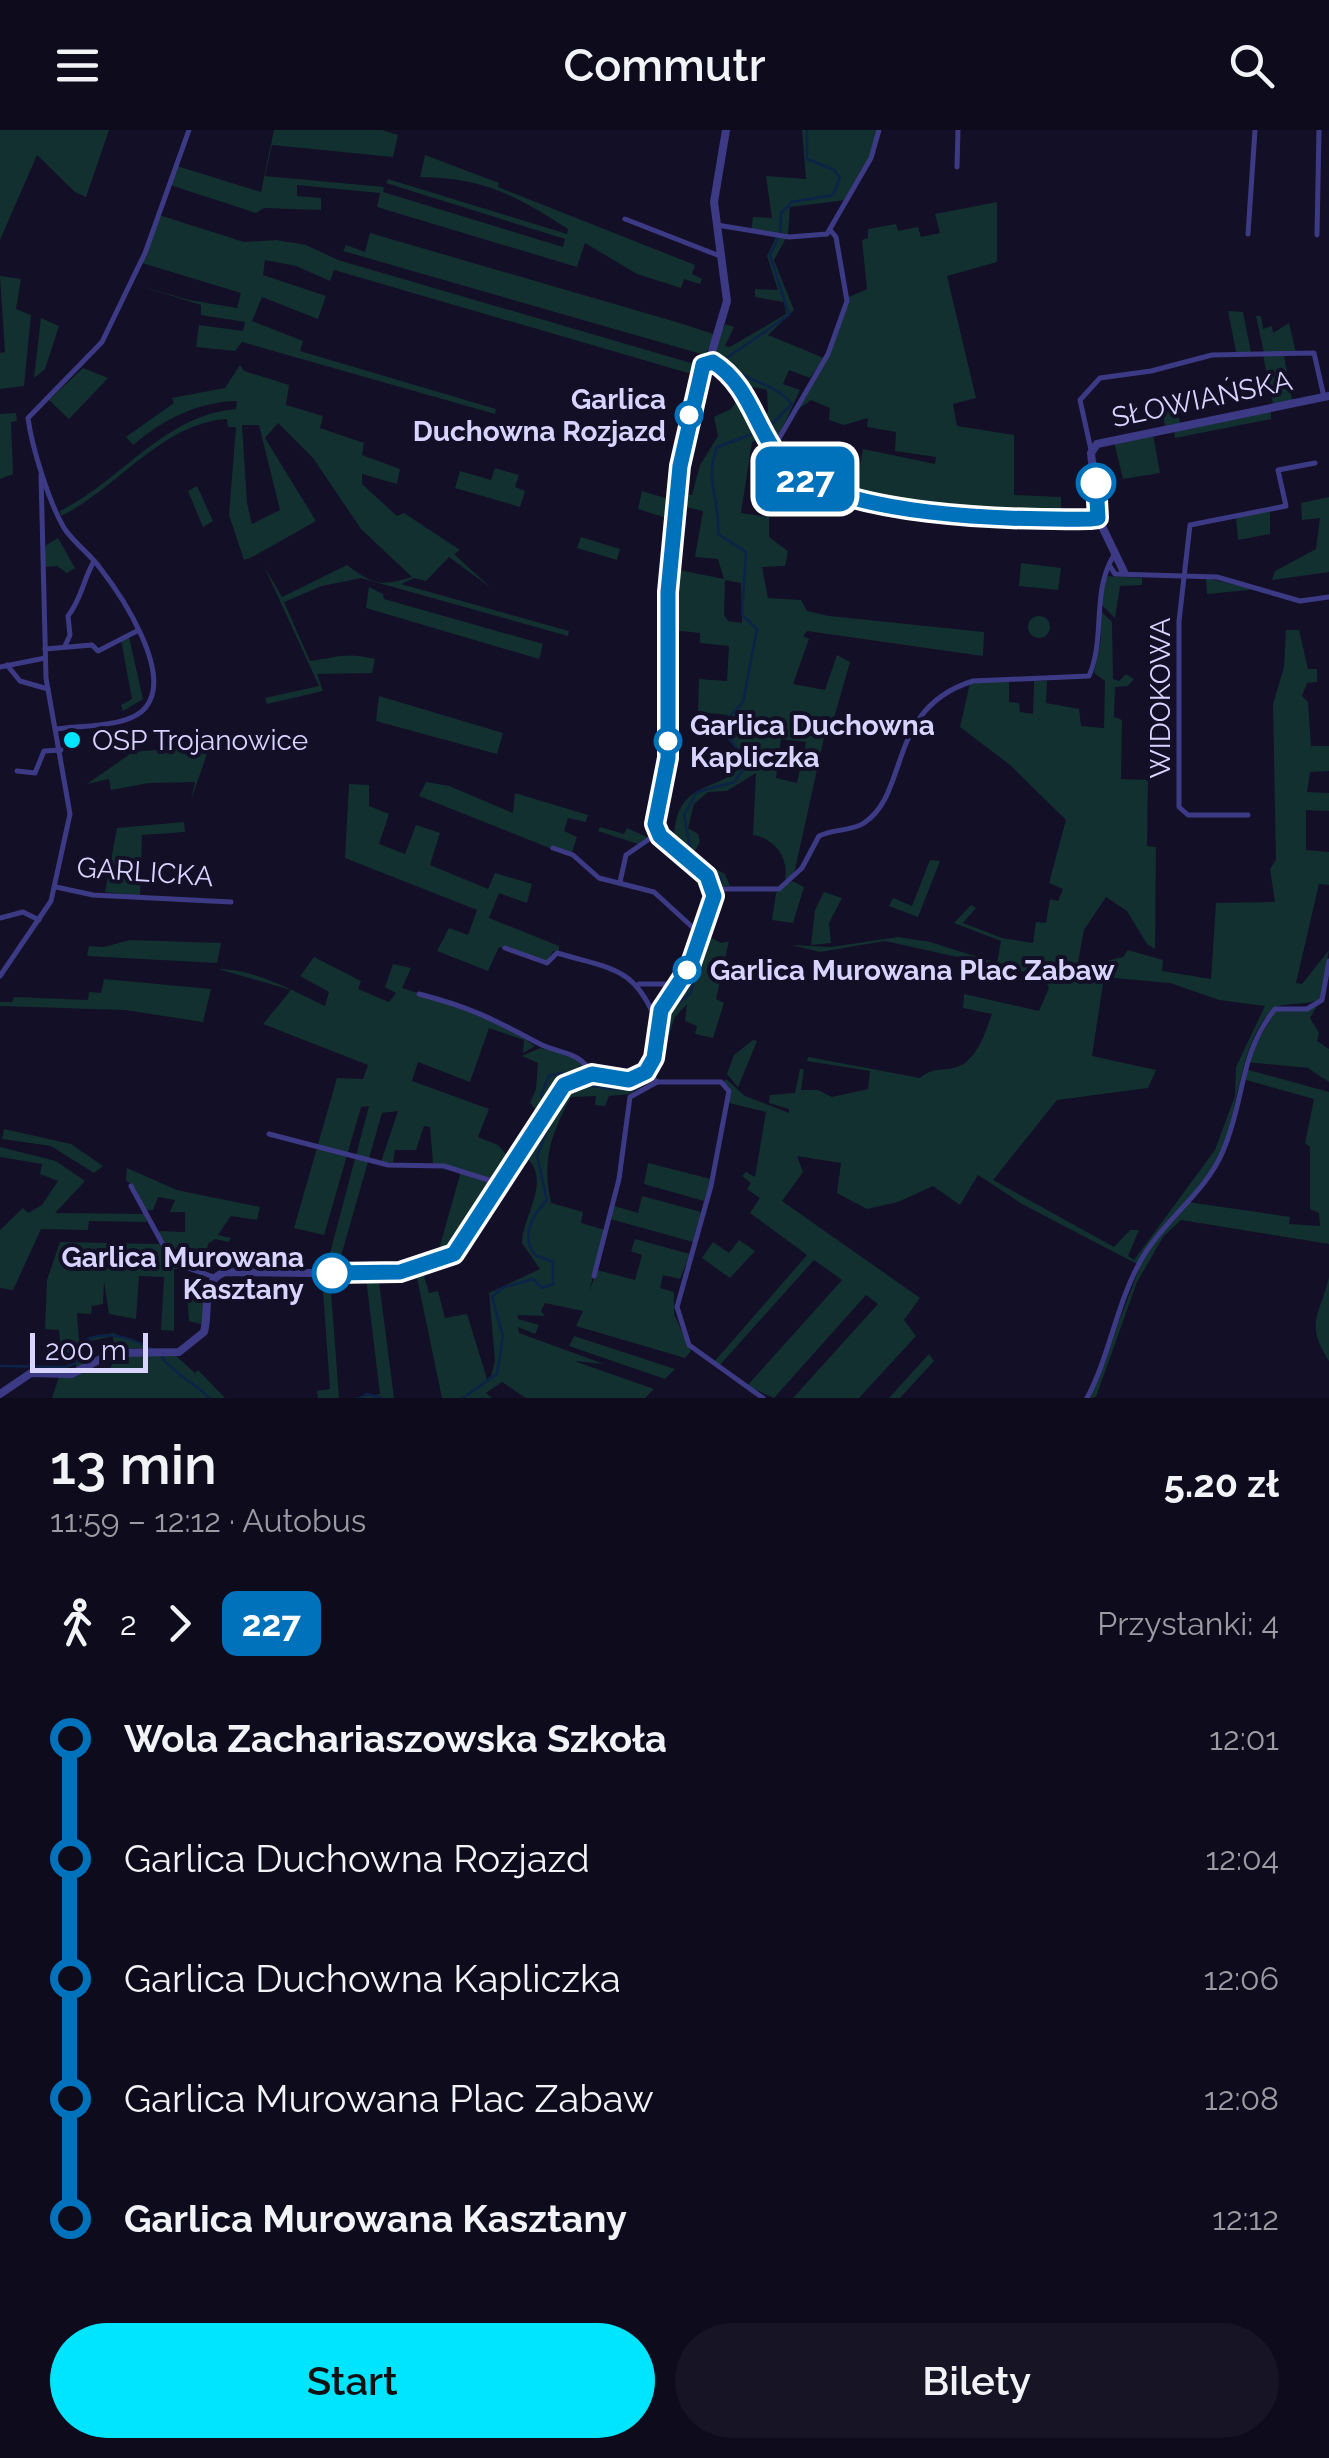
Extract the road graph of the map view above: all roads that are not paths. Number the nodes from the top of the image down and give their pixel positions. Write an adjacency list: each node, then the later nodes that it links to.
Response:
1 (189, 130): 19 (street)
2 (726, 130): 9 (street)
3 (880, 130): 10 (street)
4 (958, 130): 7 (street)
5 (1255, 130): 11 (street)
6 (1320, 130): 12 (street)
7 (957, 167)
8 (625, 219): 13 (street)
9 (717, 224): 10 (street); 13 (street)
10 (830, 232): 16 (street)
11 (1248, 234)
12 (1318, 235)
13 (724, 256): 14 (street)
14 (709, 362): 16 (street); 37 (street)
15 (1326, 397): 17 (street, SŁOWIAŃSKA); 17 (street)
16 (774, 447): 20 (street)
17 (1092, 453): 20 (street, SŁOWIAŃSKA)
18 (1315, 463): 25 (street)
19 (41, 472): 22 (street); 29 (street)
20 (1098, 518): 21 (street, SŁOWIAŃSKA)
21 (1112, 559): 23 (street, SŁOWIAŃSKA); 24 (street)
22 (94, 560): 27 (street); 28 (street)
23 (1119, 573): 24 (street); 25 (street)
24 (1104, 574): 41 (street)
25 (1182, 576): 26 (street); 36 (street, WIDOKOWA)
26 (1329, 597)
27 (137, 631): 28 (street); 33 (street)
28 (65, 646): 29 (street)
29 (44, 649): 30 (street)
30 (45, 658): 31 (street); 32 (street)
31 (4, 666): 32 (street)
32 (48, 689): 33 (street)
33 (57, 729): 34 (street)
34 (61, 750): 35 (street); 40 (street)
35 (17, 772)
36 (1248, 814)
37 (658, 833): 39 (street); 41 (street)
38 (553, 848): 39 (street)
39 (620, 882): 45 (street)
40 (56, 887): 42 (street, GARLICKA); 44 (street)
41 (719, 888): 45 (street)
42 (231, 902)
43 (0, 918): 44 (street)
44 (39, 920): 48 (street)
45 (704, 933): 50 (street)
46 (505, 948): 49 (street)
47 (1329, 961): 62 (street)
48 (0, 976)
49 (640, 984): 50 (street); 52 (street)
50 (678, 984): 52 (street)
51 (420, 994): 53 (street)
52 (658, 1026): 54 (street)
53 (592, 1074): 54 (street); 56 (street)
54 (652, 1077): 58 (street); 61 (street)
55 (269, 1134): 56 (street)
56 (498, 1183): 59 (street)
57 (131, 1186): 59 (street)
58 (594, 1276)
59 (214, 1277): 60 (street)
60 (0, 1394)
61 (763, 1398)
62 (1087, 1398)

